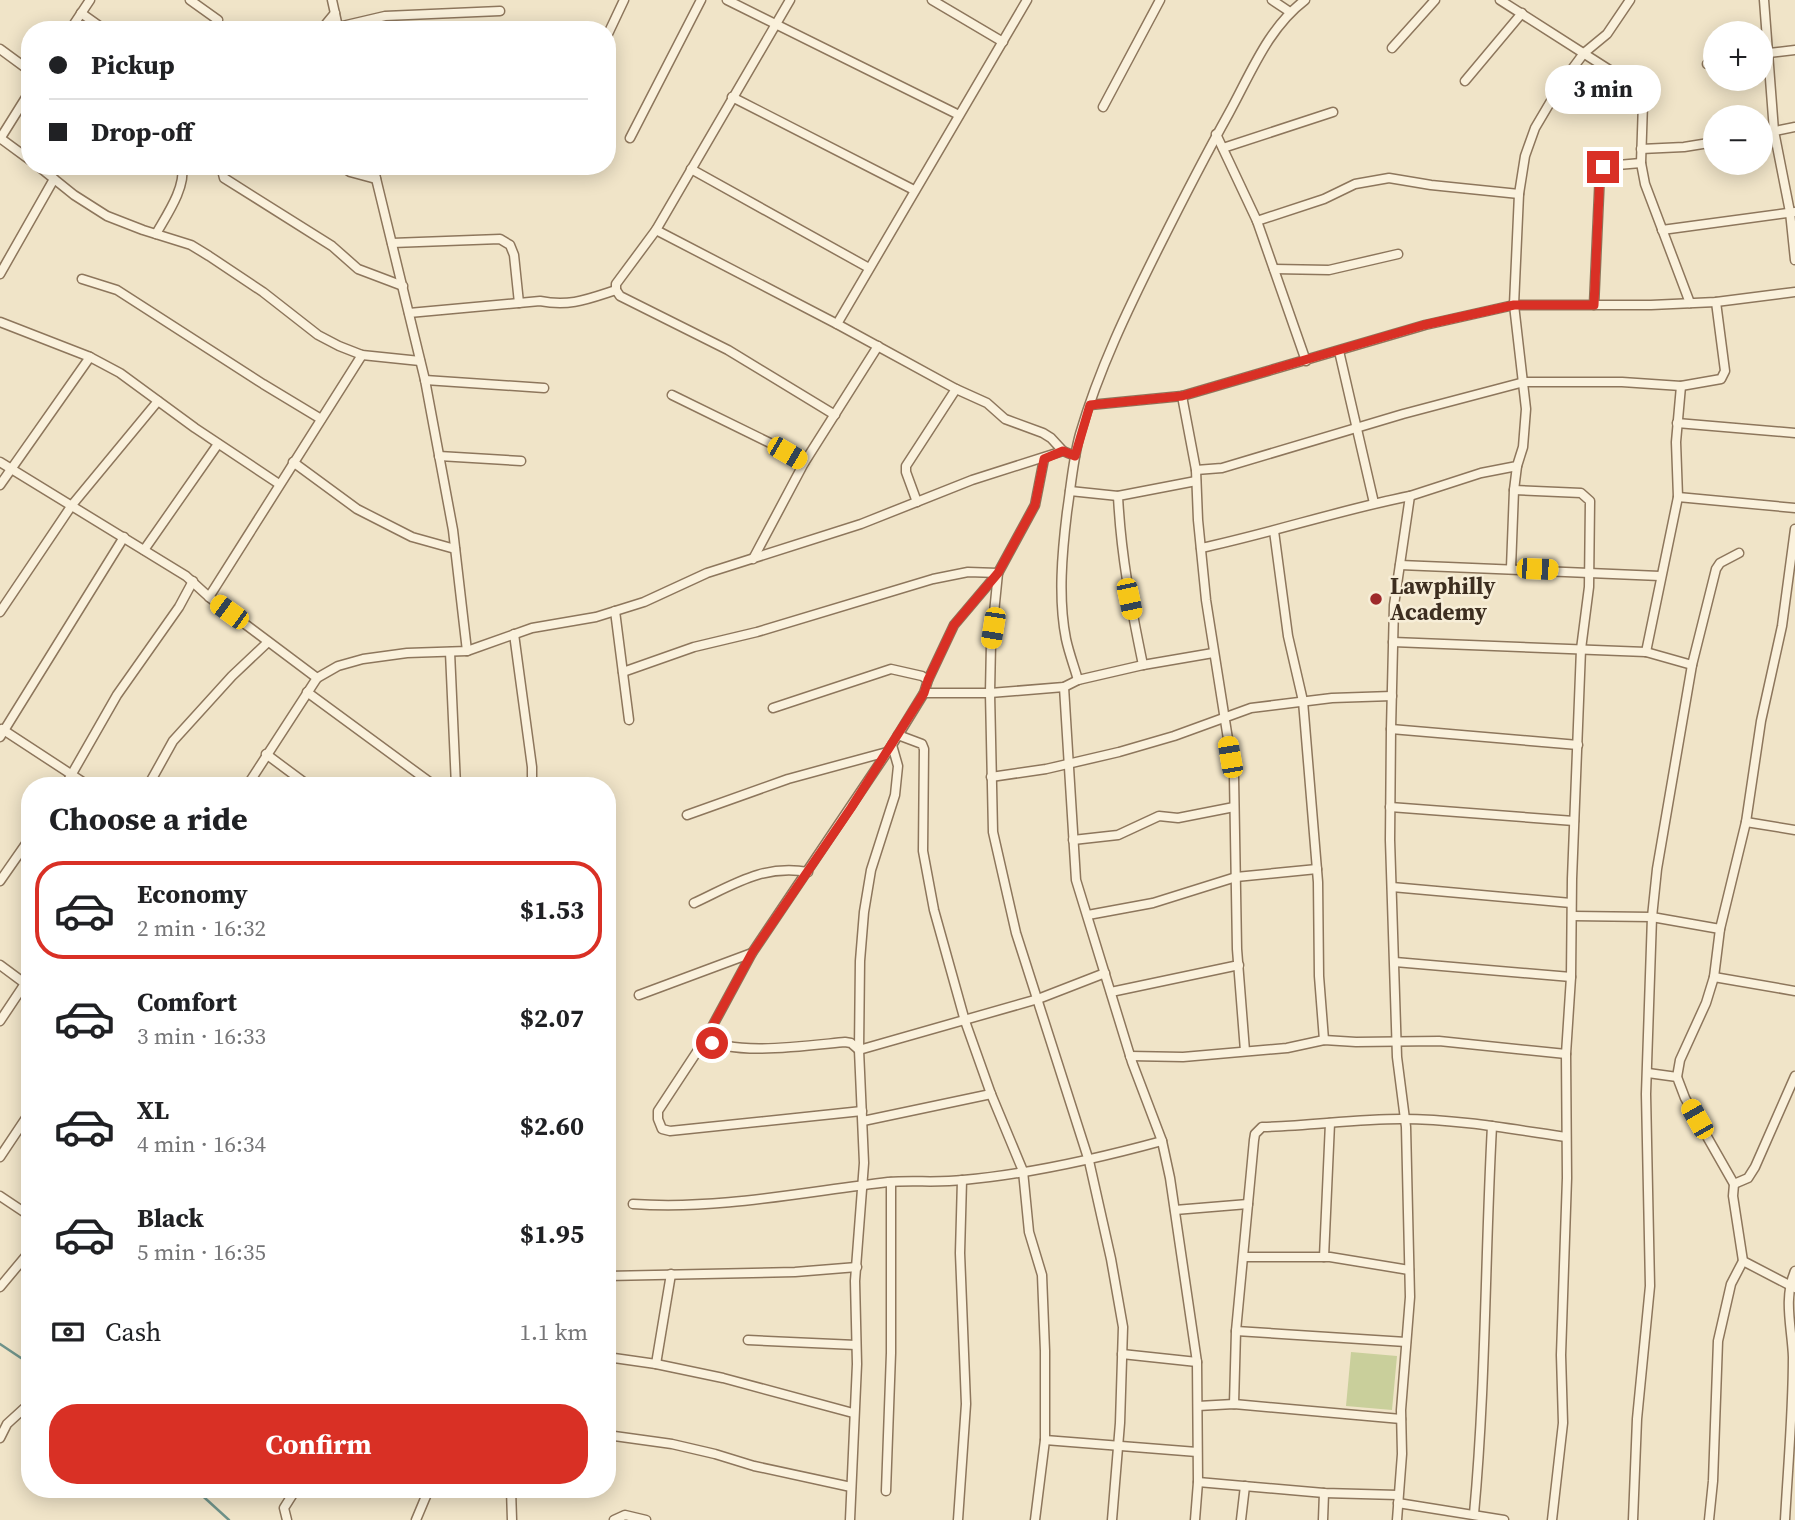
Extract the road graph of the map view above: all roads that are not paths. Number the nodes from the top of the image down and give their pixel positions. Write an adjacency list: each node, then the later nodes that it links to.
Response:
1 (90, 0): 19 (street)
2 (190, 0): 22 (street)
3 (331, 0): 20 (street)
4 (624, 0): 28 (street)
5 (701, 0): 49 (street)
6 (727, 0): 30 (street)
7 (790, 0): 30 (street)
8 (932, 0): 31 (street)
9 (1027, 0): 31 (street)
10 (1160, 0): 42 (street)
11 (1272, 0): 18 (street)
12 (1305, 0): 18 (street)
13 (1435, 0): 33 (street)
14 (1500, 0): 21 (street)
15 (1630, 0): 36 (street)
16 (1763, 0): 29 (street)
17 (500, 11): 27 (street)
18 (1290, 12): 47 (street)
19 (81, 13): 23 (street); 24 (street)
20 (335, 13): 25 (street); 26 (street)
21 (1522, 13): 36 (street); 38 (street)
22 (218, 20)
23 (76, 21)
24 (92, 21)
25 (328, 21)
26 (337, 21)
27 (365, 21)
28 (614, 21)
29 (1764, 21)
30 (775, 23): 40 (street); 44 (street)
31 (1003, 42): 44 (street)
32 (0, 48): 37 (street)
33 (1392, 48)
34 (1795, 50): 35 (street)
35 (1773, 52)
36 (1584, 54): 52 (street); 64 (street)
37 (21, 64)
38 (1465, 81)
39 (1769, 91): 46 (street)
40 (732, 97): 55 (street); 63 (street)
41 (21, 105): 48 (street)
42 (1103, 107)
43 (1333, 112): 51 (street)
44 (959, 115): 63 (street)
45 (1795, 127): 46 (street)
46 (1774, 131): 65 (street)
47 (1216, 134): 51 (street); 102 (street)
48 (0, 138): 53 (street)
49 (630, 138)
50 (1703, 144): 52 (street)
51 (1223, 148): 66 (street)
52 (1641, 149): 54 (street)
53 (21, 153)
54 (1641, 163): 68 (street); 84 (street)
55 (691, 169): 67 (street); 73 (street)
56 (49, 175): 61 (street)
57 (182, 175): 69 (street)
58 (224, 175): 77 (street)
59 (361, 175): 62 (street)
60 (375, 175): 62 (street)
61 (54, 179): 69 (street); 75 (street)
62 (376, 179): 70 (street)
63 (914, 190): 73 (street)
64 (1519, 194): 66 (street); 83 (street)
65 (1792, 212): 68 (street); 72 (street)
66 (1257, 221): 74 (street)
67 (656, 230): 78 (street); 87 (street)
68 (1662, 230): 82 (street)
69 (156, 234): 90 (street)
70 (392, 243): 77 (street); 81 (street)
71 (1398, 254): 74 (street)
72 (1795, 260)
73 (869, 268): 87 (street)
74 (1274, 269): 93 (street)
75 (0, 274)
76 (82, 279): 104 (street)
77 (403, 286): 85 (street)
78 (616, 290): 81 (street); 103 (street)
79 (1795, 292): 80 (street)
80 (1716, 302): 82 (street); 96 (street)
81 (519, 303): 85 (street)
82 (1690, 303): 84 (street)
83 (1514, 305): 84 (street); 89 (street); 95 (street)
84 (1594, 305)
85 (409, 313): 92 (street)
86 (0, 322): 91 (street)
87 (837, 324): 88 (street)
88 (878, 346): 98 (street); 103 (street)
89 (1339, 351): 93 (street); 106 (street)
90 (362, 355): 92 (street); 104 (street)
91 (90, 356): 101 (street); 118 (street)
92 (420, 361): 94 (street)
93 (1306, 361): 100 (street)
94 (425, 380): 97 (street); 110 (street)
95 (1524, 382): 96 (street); 106 (street); 117 (street)
96 (1681, 386): 105 (street)
97 (544, 388)
98 (956, 389): 109 (street); 128 (street)
99 (672, 395): 116 (street)
100 (1182, 396): 102 (street); 119 (street)
101 (158, 401): 108 (street); 130 (street)
102 (1090, 405): 111 (street)
103 (835, 415): 116 (street)
104 (321, 419): 115 (street)
105 (1677, 424): 107 (street); 127 (street)
106 (1355, 428): 119 (street); 129 (street)
107 (1795, 433)
108 (218, 444): 121 (street); 137 (street)
109 (1063, 451): 111 (street); 112 (street)
110 (439, 456): 113 (street); 136 (street)
111 (1075, 456): 124 (street)
112 (1044, 459): 128 (street); 143 (street)
113 (521, 461)
114 (0, 462): 118 (street)
115 (293, 462): 121 (street); 136 (street)
116 (804, 463): 139 (street)
117 (1517, 466): 123 (street); 126 (street)
118 (11, 468): 122 (street); 130 (street)
119 (1196, 470): 120 (street)
120 (1196, 481): 125 (street); 135 (street)
121 (279, 484): 146 (street)
122 (0, 485)
123 (1514, 490): 141 (street); 142 (street)
124 (1070, 491): 125 (street); 162 (street)
125 (1118, 496): 157 (street)
126 (1410, 496): 129 (street); 140 (street)
127 (1678, 497): 131 (street); 144 (street)
128 (917, 502): 139 (street)
129 (1374, 503): 133 (street)
130 (72, 505): 134 (street); 148 (street)
131 (1795, 508)
132 (1795, 529): 192 (street)
133 (1274, 531): 135 (street); 168 (street)
134 (124, 537): 137 (street); 173 (street)
135 (1201, 548): 156 (street)
136 (455, 549): 153 (street)
137 (144, 550): 145 (street)
138 (1739, 553): 158 (street)
139 (753, 559): 147 (street)
140 (1400, 565): 141 (street); 151 (street)
141 (1511, 568): 142 (street)
142 (1590, 571): 144 (street); 152 (street)
143 (998, 573): 159 (street); 161 (street); 166 (street)
144 (1660, 576): 155 (street)
145 (193, 581): 146 (street); 179 (street)
146 (209, 597): 150 (street)
147 (615, 611): 149 (street); 159 (street)
148 (0, 612)
149 (514, 634): 153 (street); 186 (street)
150 (268, 642): 160 (street); 181 (street)
151 (1393, 642): 152 (street); 167 (street)
152 (1581, 649): 155 (street); 175 (street)
153 (467, 651): 154 (street)
154 (450, 652): 160 (street); 185 (street)
155 (1646, 652): 158 (street)
156 (1213, 653): 157 (street); 170 (street)
157 (1143, 665): 162 (street)
158 (1692, 665): 205 (street)
159 (623, 672): 171 (street)
160 (317, 678): 164 (street)
161 (928, 680): 165 (street); 169 (street)
162 (1078, 680): 163 (street)
163 (1063, 687): 166 (street); 178 (street)
164 (307, 692): 177 (street); 184 (street)
165 (924, 693): 166 (street); 174 (street)
166 (990, 693): 187 (street)
167 (1392, 696): 168 (street); 172 (street)
168 (1303, 701): 170 (street); 196 (street)
169 (773, 708)
170 (1223, 718): 178 (street); 188 (street)
171 (629, 720)
172 (1391, 729): 175 (street); 189 (street)
173 (2, 732): 179 (street)
174 (898, 735): 176 (street); 221 (street)
175 (1578, 744): 191 (street)
176 (890, 749): 190 (street); 197 (street); 225 (street)
177 (266, 754): 182 (street); 183 (street)
178 (1068, 764): 187 (street); 194 (street)
179 (72, 775): 180 (street)
180 (75, 777)
181 (153, 777)
182 (252, 777)
183 (297, 777)
184 (423, 777)
185 (456, 777)
186 (532, 777)
187 (991, 777): 219 (street)
188 (1234, 807): 194 (street); 198 (street)
189 (1390, 807): 191 (street); 200 (street)
190 (687, 816)
191 (1574, 821): 202 (street)
192 (1746, 822): 193 (street); 206 (street)
193 (1795, 830)
194 (1073, 840): 203 (street)
195 (21, 851): 199 (street)
196 (1317, 869): 198 (street); 223 (street)
197 (808, 872): 201 (street); 207 (street)
198 (1236, 877): 203 (street); 210 (street)
199 (0, 881)
200 (1392, 887): 202 (street); 208 (street)
201 (694, 903)
202 (1571, 903): 204 (street)
203 (1088, 915): 211 (street)
204 (1573, 916): 205 (street); 212 (street)
205 (1652, 916): 206 (street); 229 (street)
206 (1720, 929): 213 (street)
207 (752, 953): 218 (street); 222 (street)
208 (1395, 962): 212 (street); 224 (street)
209 (0, 965): 214 (street)
210 (1239, 965): 217 (street); 226 (street)
211 (1105, 972): 217 (street); 219 (street)
212 (1572, 977): 227 (street)
213 (1713, 977): 215 (street); 231 (street)
214 (21, 978)
215 (1795, 991)
216 (21, 992): 220 (street)
217 (1111, 992): 228 (street)
218 (639, 995)
219 (1038, 999): 221 (street); 241 (street)
220 (0, 1021)
221 (965, 1021): 225 (street); 232 (street)
222 (706, 1038): 225 (street); 233 (street)
223 (1324, 1040): 224 (street); 226 (street)
224 (1398, 1042): 227 (street); 234 (street)
225 (859, 1050): 233 (street)
226 (1245, 1051): 228 (street)
227 (1566, 1054): 238 (street)
228 (1130, 1056): 239 (street)
229 (1648, 1073): 231 (street); 306 (street)
230 (1795, 1076): 245 (street)
231 (1677, 1077): 245 (street)
232 (991, 1094): 233 (street); 242 (street)
233 (863, 1116): 246 (street)
234 (1405, 1119): 235 (street); 236 (street); 257 (street)
235 (1330, 1123): 249 (street); 252 (street)
236 (1492, 1126): 238 (street); 290 (street)
237 (21, 1131): 240 (street)
238 (1566, 1137): 305 (street)
239 (1162, 1141): 241 (street); 251 (street)
240 (0, 1157)
241 (1089, 1161): 242 (street); 267 (street)
242 (1023, 1171): 243 (street); 278 (street)
243 (961, 1180): 244 (street); 297 (street)
244 (891, 1182): 246 (street); 284 (street)
245 (1734, 1184): 254 (street)
246 (862, 1186): 248 (street); 256 (street)
247 (0, 1196): 250 (street)
248 (633, 1204)
249 (1248, 1205): 251 (street); 253 (street)
250 (21, 1210)
251 (1175, 1210): 269 (street)
252 (1324, 1256): 253 (street); 257 (street)
253 (1244, 1257): 263 (street)
254 (1743, 1261): 261 (street); 307 (street)
255 (21, 1262): 262 (street)
256 (857, 1267): 259 (street); 266 (street)
257 (1409, 1270): 265 (street)
258 (1795, 1271): 261 (street)
259 (671, 1274): 260 (street); 270 (street)
260 (616, 1276)
261 (1792, 1286): 308 (street)
262 (0, 1287)
263 (1236, 1331): 265 (street); 271 (street)
264 (748, 1339): 266 (street)
265 (1406, 1342): 275 (street)
266 (856, 1345): 274 (street)
267 (1122, 1354): 269 (street); 279 (street)
268 (616, 1358): 270 (street)
269 (1197, 1362): 272 (street)
270 (656, 1364): 274 (street)
271 (1234, 1404): 272 (street); 275 (street)
272 (1198, 1406): 280 (street)
273 (21, 1411): 277 (street)
274 (853, 1412): 283 (street)
275 (1401, 1419): 289 (street)
276 (616, 1437): 283 (street)
277 (0, 1438)
278 (1045, 1440): 279 (street); 298 (street)
279 (1119, 1445): 280 (street); 299 (street)
280 (1197, 1452): 281 (street)
281 (1198, 1482): 282 (street); 300 (street)
282 (1245, 1486): 285 (street); 301 (street)
283 (851, 1487): 296 (street)
284 (886, 1491)
285 (1324, 1493): 289 (street); 302 (street)
286 (290, 1498): 291 (street)
287 (425, 1498): 292 (street)
288 (511, 1498): 293 (street)
289 (1398, 1499): 290 (street); 303 (street)
290 (1474, 1514): 304 (street)
291 (287, 1520)
292 (416, 1520)
293 (512, 1520)
294 (614, 1520): 295 (street)
295 (646, 1520)
296 (850, 1520)
297 (958, 1520)
298 (1035, 1520)
299 (1112, 1520)
300 (1195, 1520)
301 (1241, 1520)
302 (1323, 1520)
303 (1396, 1520)
304 (1504, 1520)
305 (1552, 1520)
306 (1633, 1520)
307 (1709, 1520)
308 (1786, 1520)

